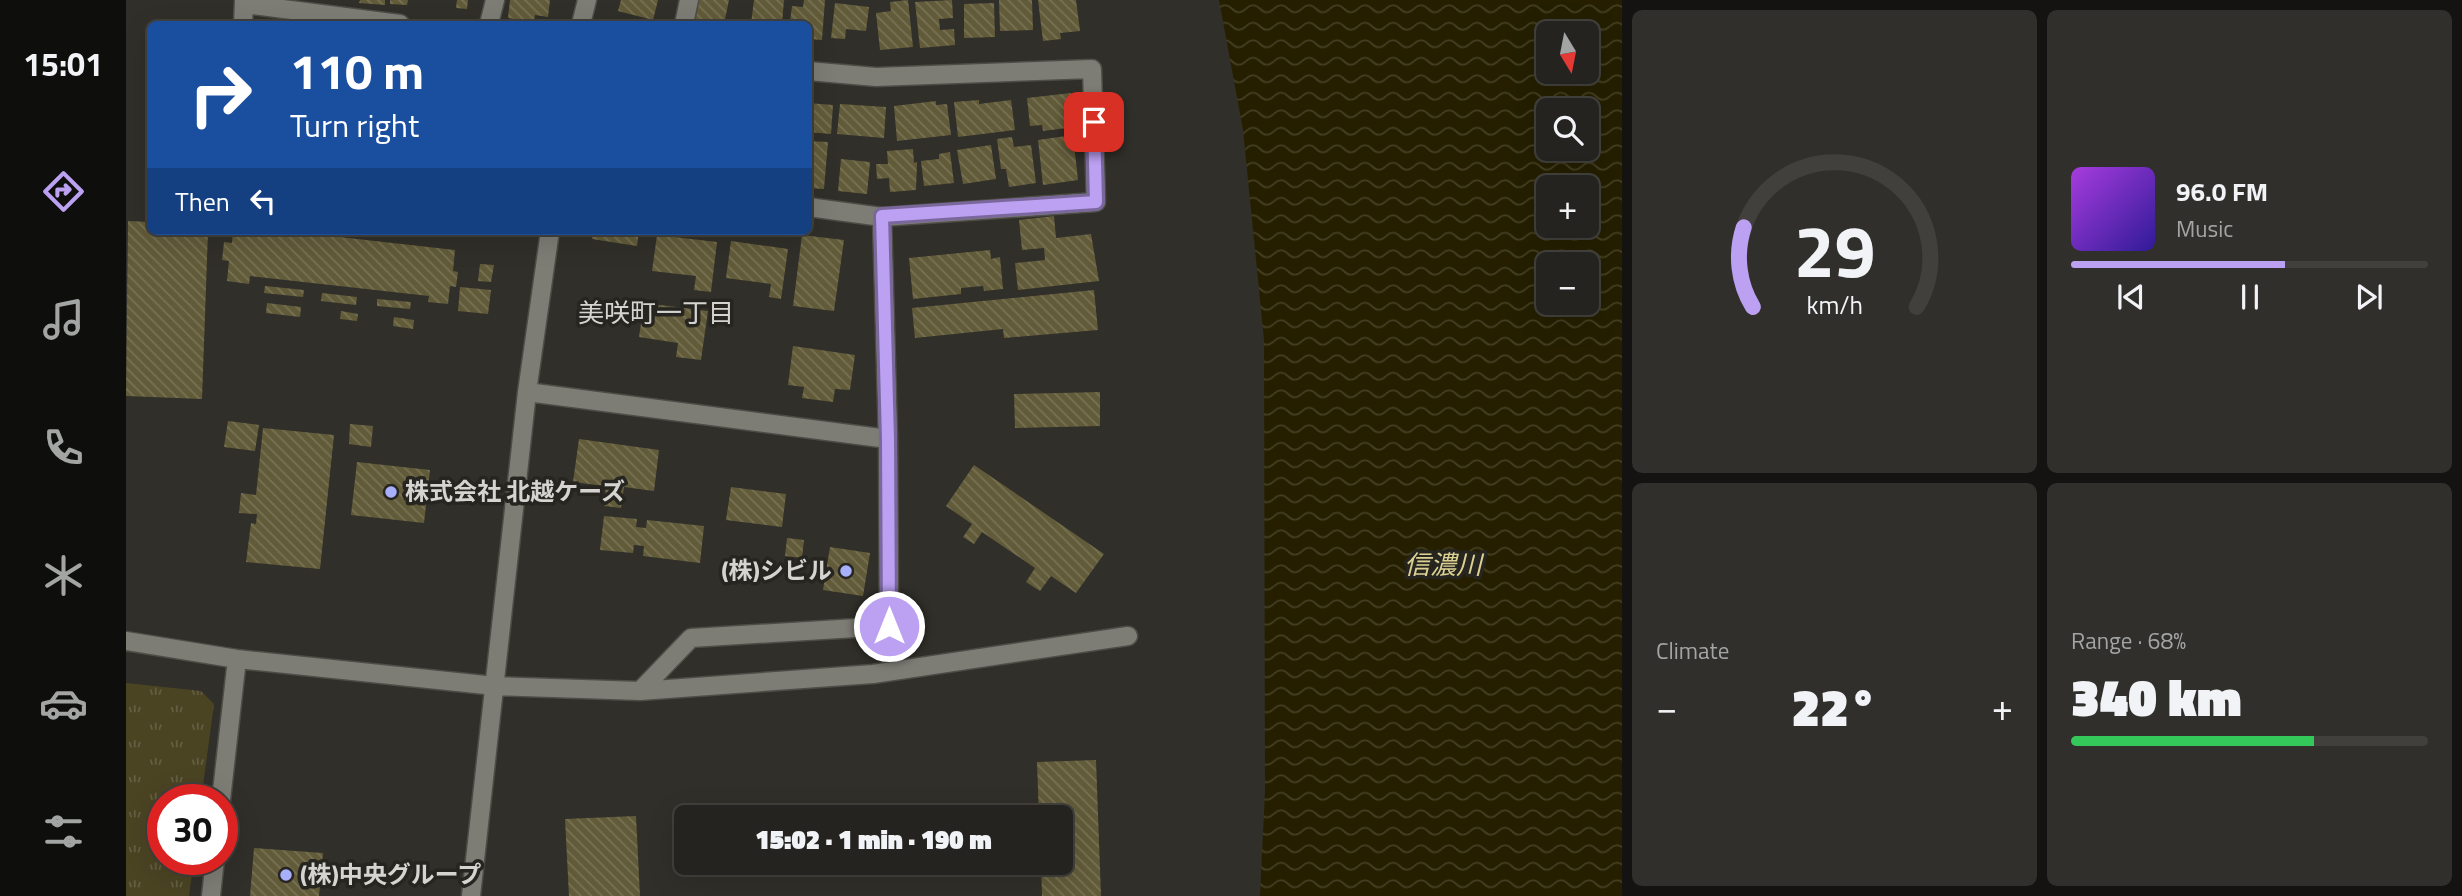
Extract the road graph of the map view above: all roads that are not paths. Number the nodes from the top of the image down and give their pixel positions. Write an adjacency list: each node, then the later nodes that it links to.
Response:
1 (495, 0): 7 (street)
2 (587, 0): 8 (street)
3 (689, 0): 9 (street)
4 (244, 2): 5 (street); 6 (street)
5 (243, 21)
6 (379, 21)
7 (490, 21)
8 (583, 21)
9 (685, 21)
10 (812, 71): 12 (street)
11 (812, 207): 12 (street)
12 (882, 216): 15 (street)
13 (549, 235): 14 (street)
14 (527, 392): 15 (street); 19 (street)
15 (888, 439): 20 (street)
16 (1128, 636): 20 (street)
17 (126, 641): 18 (street)
18 (237, 659): 19 (street); 21 (street)
19 (495, 686): 20 (street); 24 (street)
20 (640, 691)
21 (223, 784)
22 (213, 875): 23 (street)
23 (211, 896)
24 (471, 896)

